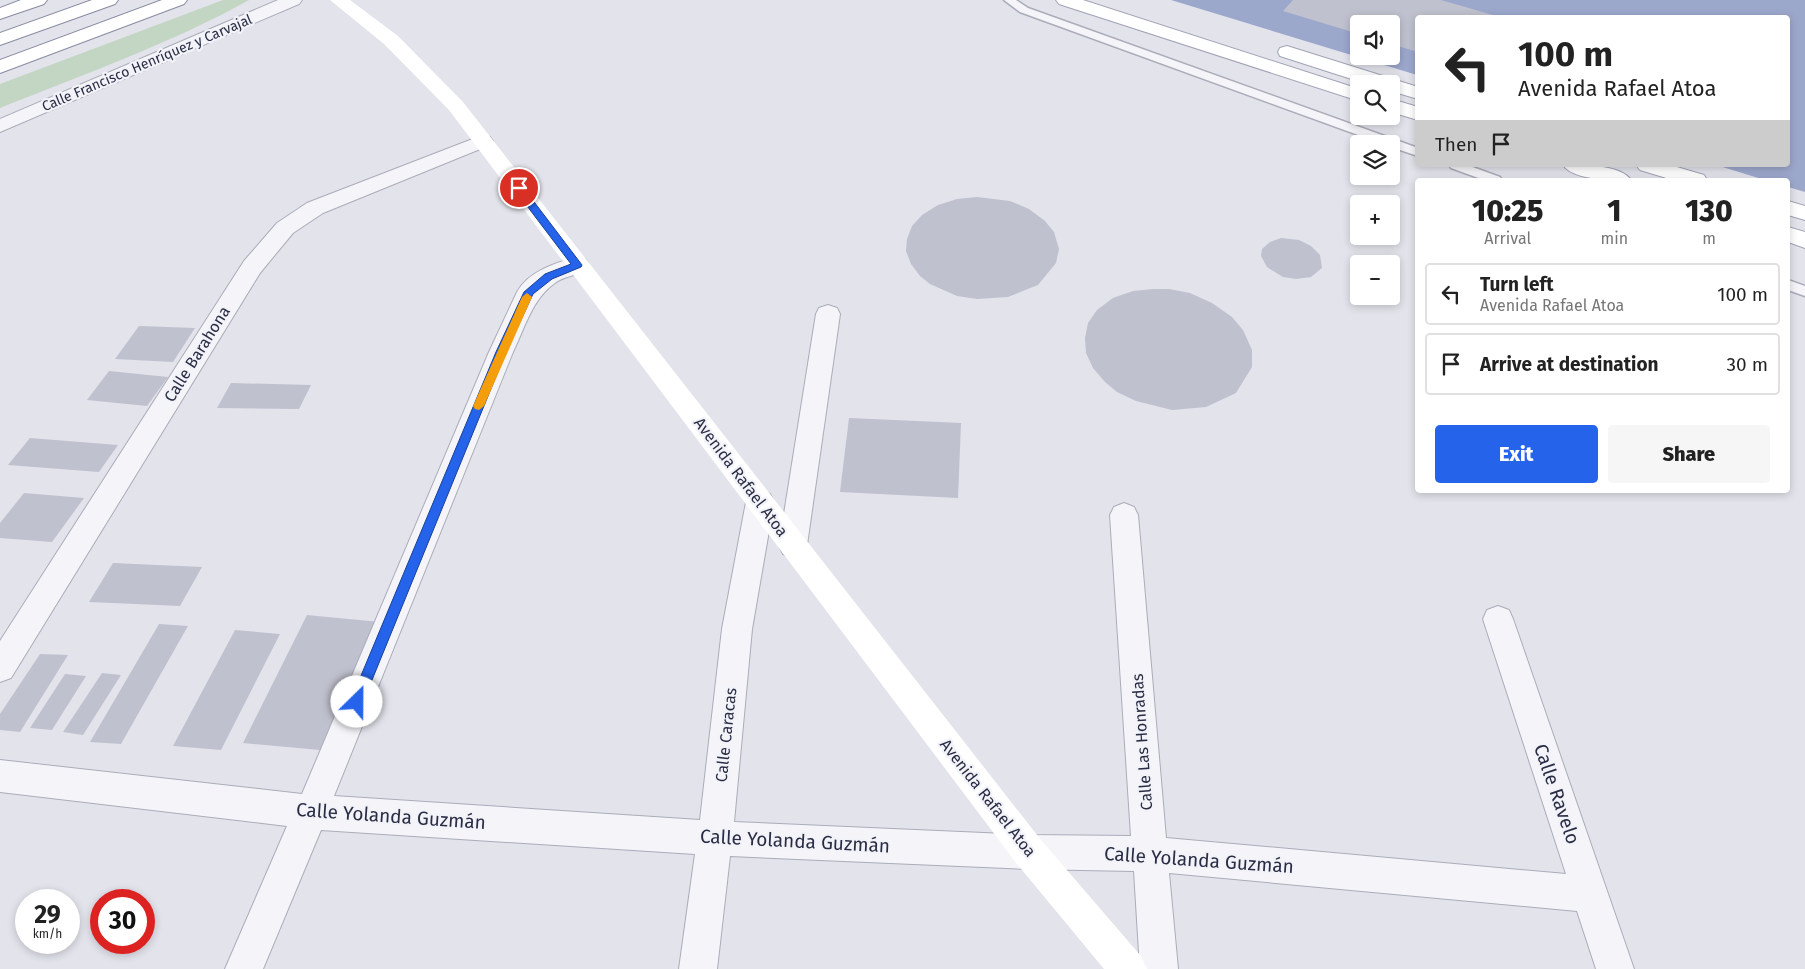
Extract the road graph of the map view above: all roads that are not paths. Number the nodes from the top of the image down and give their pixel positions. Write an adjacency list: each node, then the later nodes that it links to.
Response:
1 (38, 0): 10 (main road)
2 (109, 0): 11 (main road)
3 (178, 0): 13 (main road)
4 (293, 0): 20 (street, Calle Francisco Henríquez y Carvajal)
5 (339, 0): 21 (main road, Avenida Rafael Atoa)
6 (1010, 0): 22 (lane)
7 (1065, 0): 16 (main road)
8 (1122, 0): 9 (main road)
9 (1144, 7)
10 (0, 14)
11 (0, 39)
12 (1266, 45): 14 (main road)
13 (0, 67)
14 (1361, 75)
15 (1400, 87): 17 (main road)
16 (1350, 92)
17 (1415, 92)
18 (1400, 108): 19 (main road)
19 (1415, 113)
20 (0, 126)
21 (483, 141): 33 (main road, Avenida Rafael Atoa); 41 (street, Calle Barahona)
22 (1415, 151)
23 (1460, 167): 26 (lane)
24 (1580, 167): 27 (main road)
25 (1654, 167): 28 (main road)
26 (1491, 178)
27 (1614, 178)
28 (1689, 178)
29 (1790, 209): 30 (main road)
30 (1805, 213)
31 (1790, 235): 32 (main road)
32 (1805, 240)
33 (578, 265): 37 (main road, Avenida Rafael Atoa); 43 (street)
34 (1790, 286): 35 (lane)
35 (1805, 291)
36 (828, 314): 39 (street)
37 (760, 502): 39 (main road, Avenida Rafael Atoa); 44 (street, Calle Caracas)
38 (1124, 515): 46 (street, Calle Las Honradas)
39 (793, 545): 45 (main road, Avenida Rafael Atoa)
40 (1498, 619): 47 (street, Calle Ravelo)
41 (0, 668)
42 (0, 776): 43 (street, Calle Yolanda Guzmán)
43 (311, 812): 44 (street, Calle Yolanda Guzmán); 48 (street)
44 (715, 838): 45 (street, Calle Yolanda Guzmán); 49 (street, Calle Caracas)
45 (1029, 852): 46 (street, Calle Yolanda Guzmán); 50 (main road, Avenida Rafael Atoa)
46 (1150, 854): 47 (street, Calle Yolanda Guzmán); 51 (street, Calle Las Honradas)
47 (1590, 894): 52 (street, Calle Ravelo)
48 (244, 969)
49 (698, 969)
50 (1128, 969)
51 (1159, 969)
52 (1615, 969)

